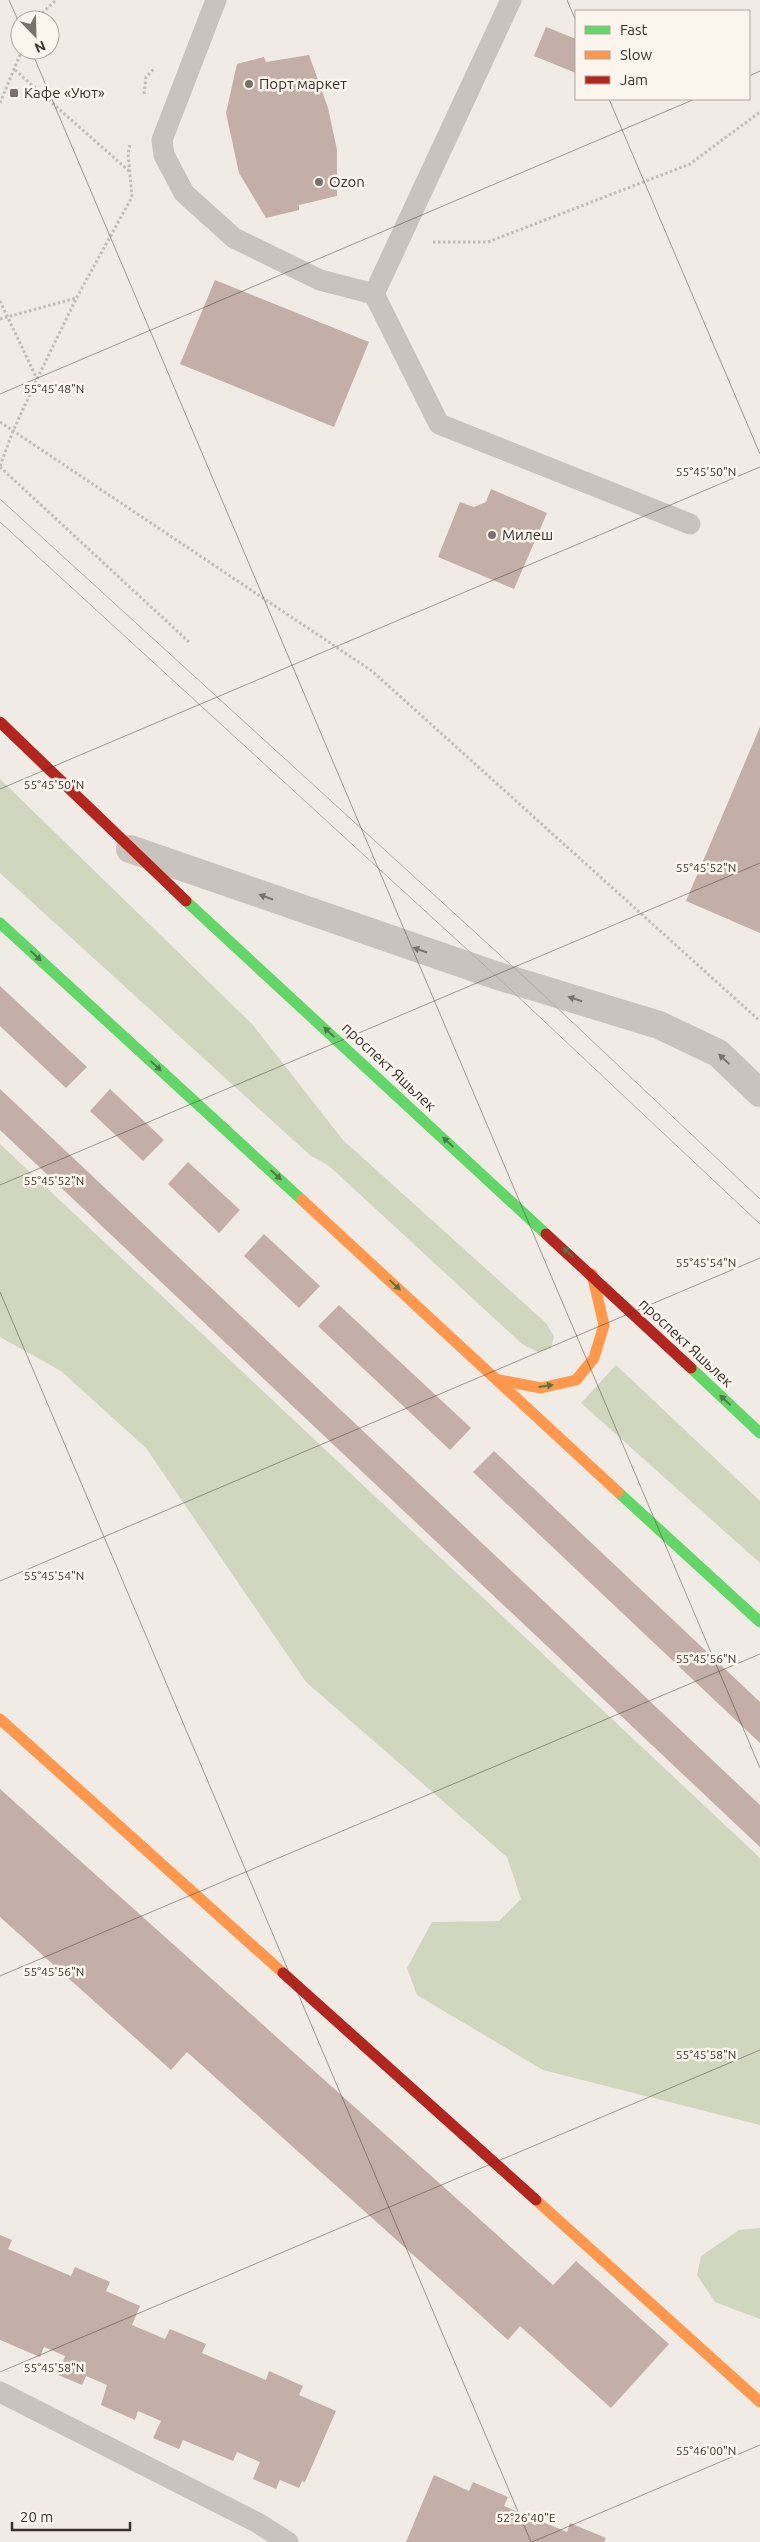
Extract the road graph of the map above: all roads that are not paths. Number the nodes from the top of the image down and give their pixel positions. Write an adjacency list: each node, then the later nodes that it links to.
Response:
1 (216, 0): 3 (lane)
2 (511, 0): 3 (lane)
3 (374, 294): 4 (lane)
4 (690, 524)
5 (0, 722): 6 (main road, проспект Яшьлек)
6 (129, 849): 8 (street, one-way to 6); 9 (main road, проспект Яшьлек, one-way to 6)
7 (0, 923): 10 (main road, one-way to 10)
8 (760, 1093)
9 (592, 1274): 10 (main road, one-way to 9); 11 (main road, проспект Яшьлек, one-way to 9)
10 (499, 1380): 12 (main road)
11 (760, 1433)
12 (760, 1622)
13 (0, 1719): 15 (main road)
14 (0, 2392): 16 (lane)
15 (760, 2402)
16 (288, 2542)

